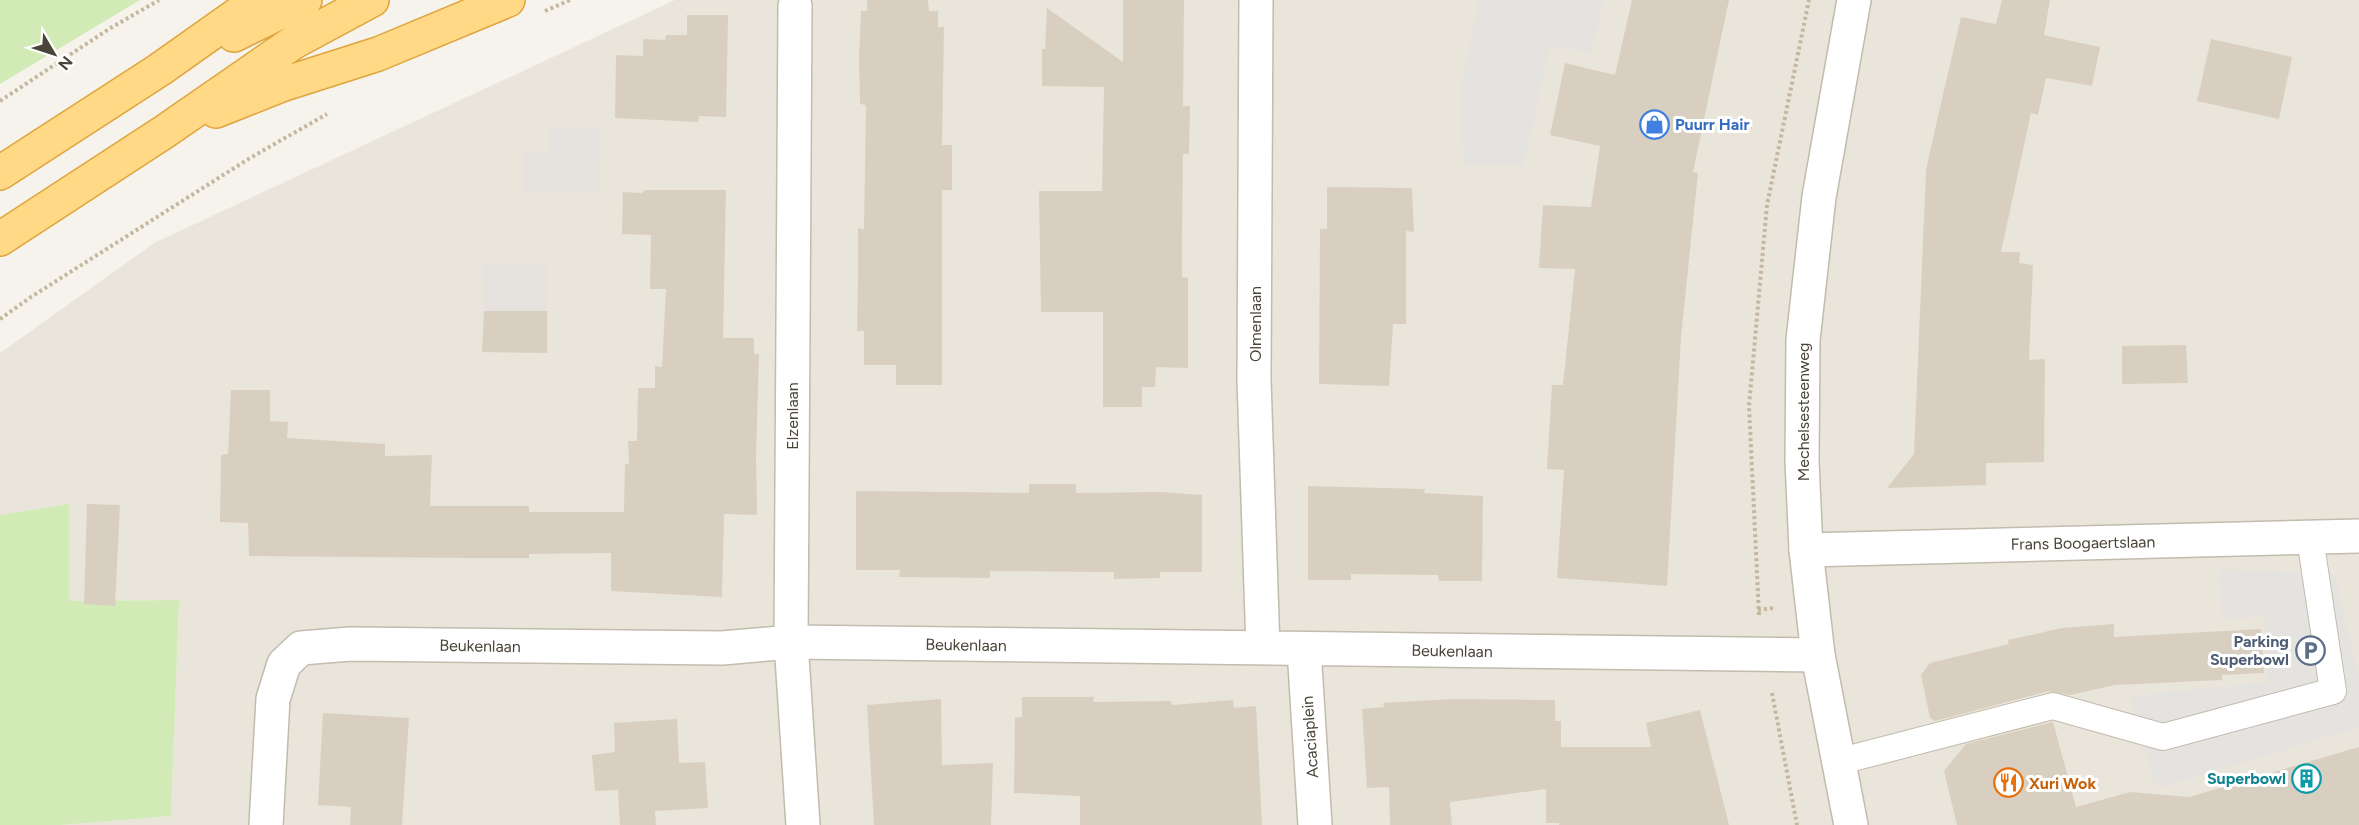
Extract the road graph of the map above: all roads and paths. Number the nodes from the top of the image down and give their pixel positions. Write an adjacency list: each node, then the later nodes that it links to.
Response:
1 (159, 0): 12 (path)
2 (258, 0): 11 (highway)
3 (305, 0): 11 (highway)
4 (372, 0): 14 (highway)
5 (508, 0): 14 (highway)
6 (570, 0): 10 (path)
7 (1256, 0): 22 (street, Olmenlaan)
8 (1854, 0): 20 (street, Mechelsesteenweg)
9 (795, 6): 21 (street, Elzenlaan)
10 (538, 14)
11 (159, 70): 15 (highway)
12 (0, 101)
13 (330, 113): 17 (path)
14 (164, 132): 16 (highway)
15 (0, 173)
16 (0, 239)
17 (0, 319)
18 (2359, 536): 19 (street, Frans Boogaertslaan)
19 (2310, 538): 20 (street, Frans Boogaertslaan); 26 (lane)
20 (1806, 550): 25 (street, Mechelsesteenweg)
21 (791, 642): 22 (street, Beukenlaan); 27 (street, Beukenlaan); 28 (street, Elzenlaan)
22 (1263, 648): 23 (street, Beukenlaan)
23 (1304, 650): 24 (street, Beukenlaan); 29 (street, Acaciaplein)
24 (1765, 655): 25 (street, Beukenlaan); 30 (path)
25 (1818, 655): 26 (street, Mechelsesteenweg)
26 (1837, 762): 31 (street, Mechelsesteenweg)
27 (266, 825)
28 (803, 825)
29 (1315, 825)
30 (1797, 825)
31 (1851, 825)

